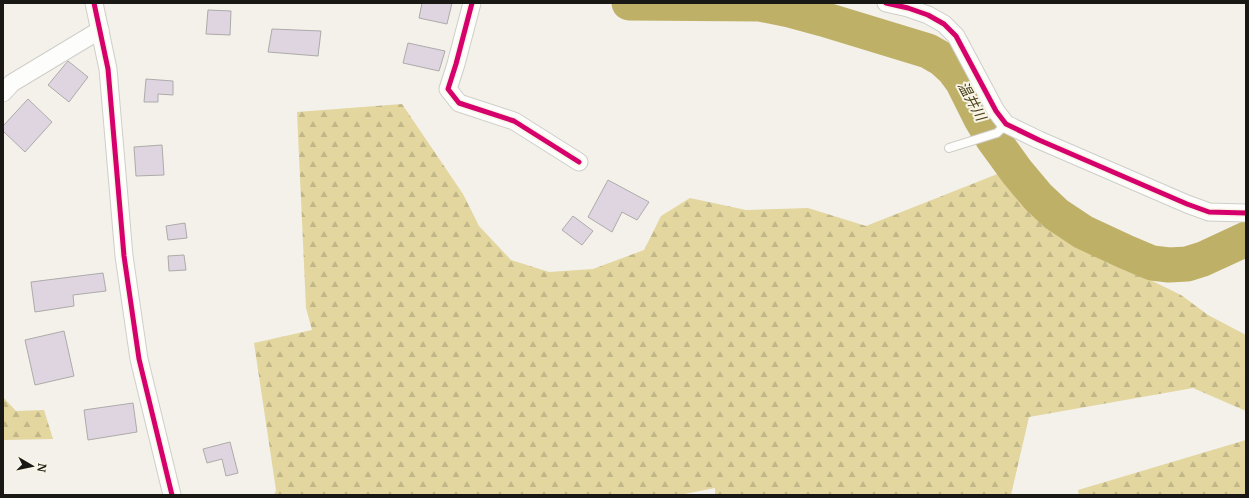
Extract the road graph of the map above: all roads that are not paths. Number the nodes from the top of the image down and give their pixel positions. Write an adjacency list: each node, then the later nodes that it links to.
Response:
1 (94, 3): 4 (street)
2 (472, 3): 8 (street)
3 (886, 3): 6 (street)
4 (100, 30): 5 (street); 10 (street)
5 (3, 93)
6 (1002, 129): 7 (lane); 9 (street)
7 (949, 148)
8 (579, 162)
9 (1246, 213)
10 (172, 495)

